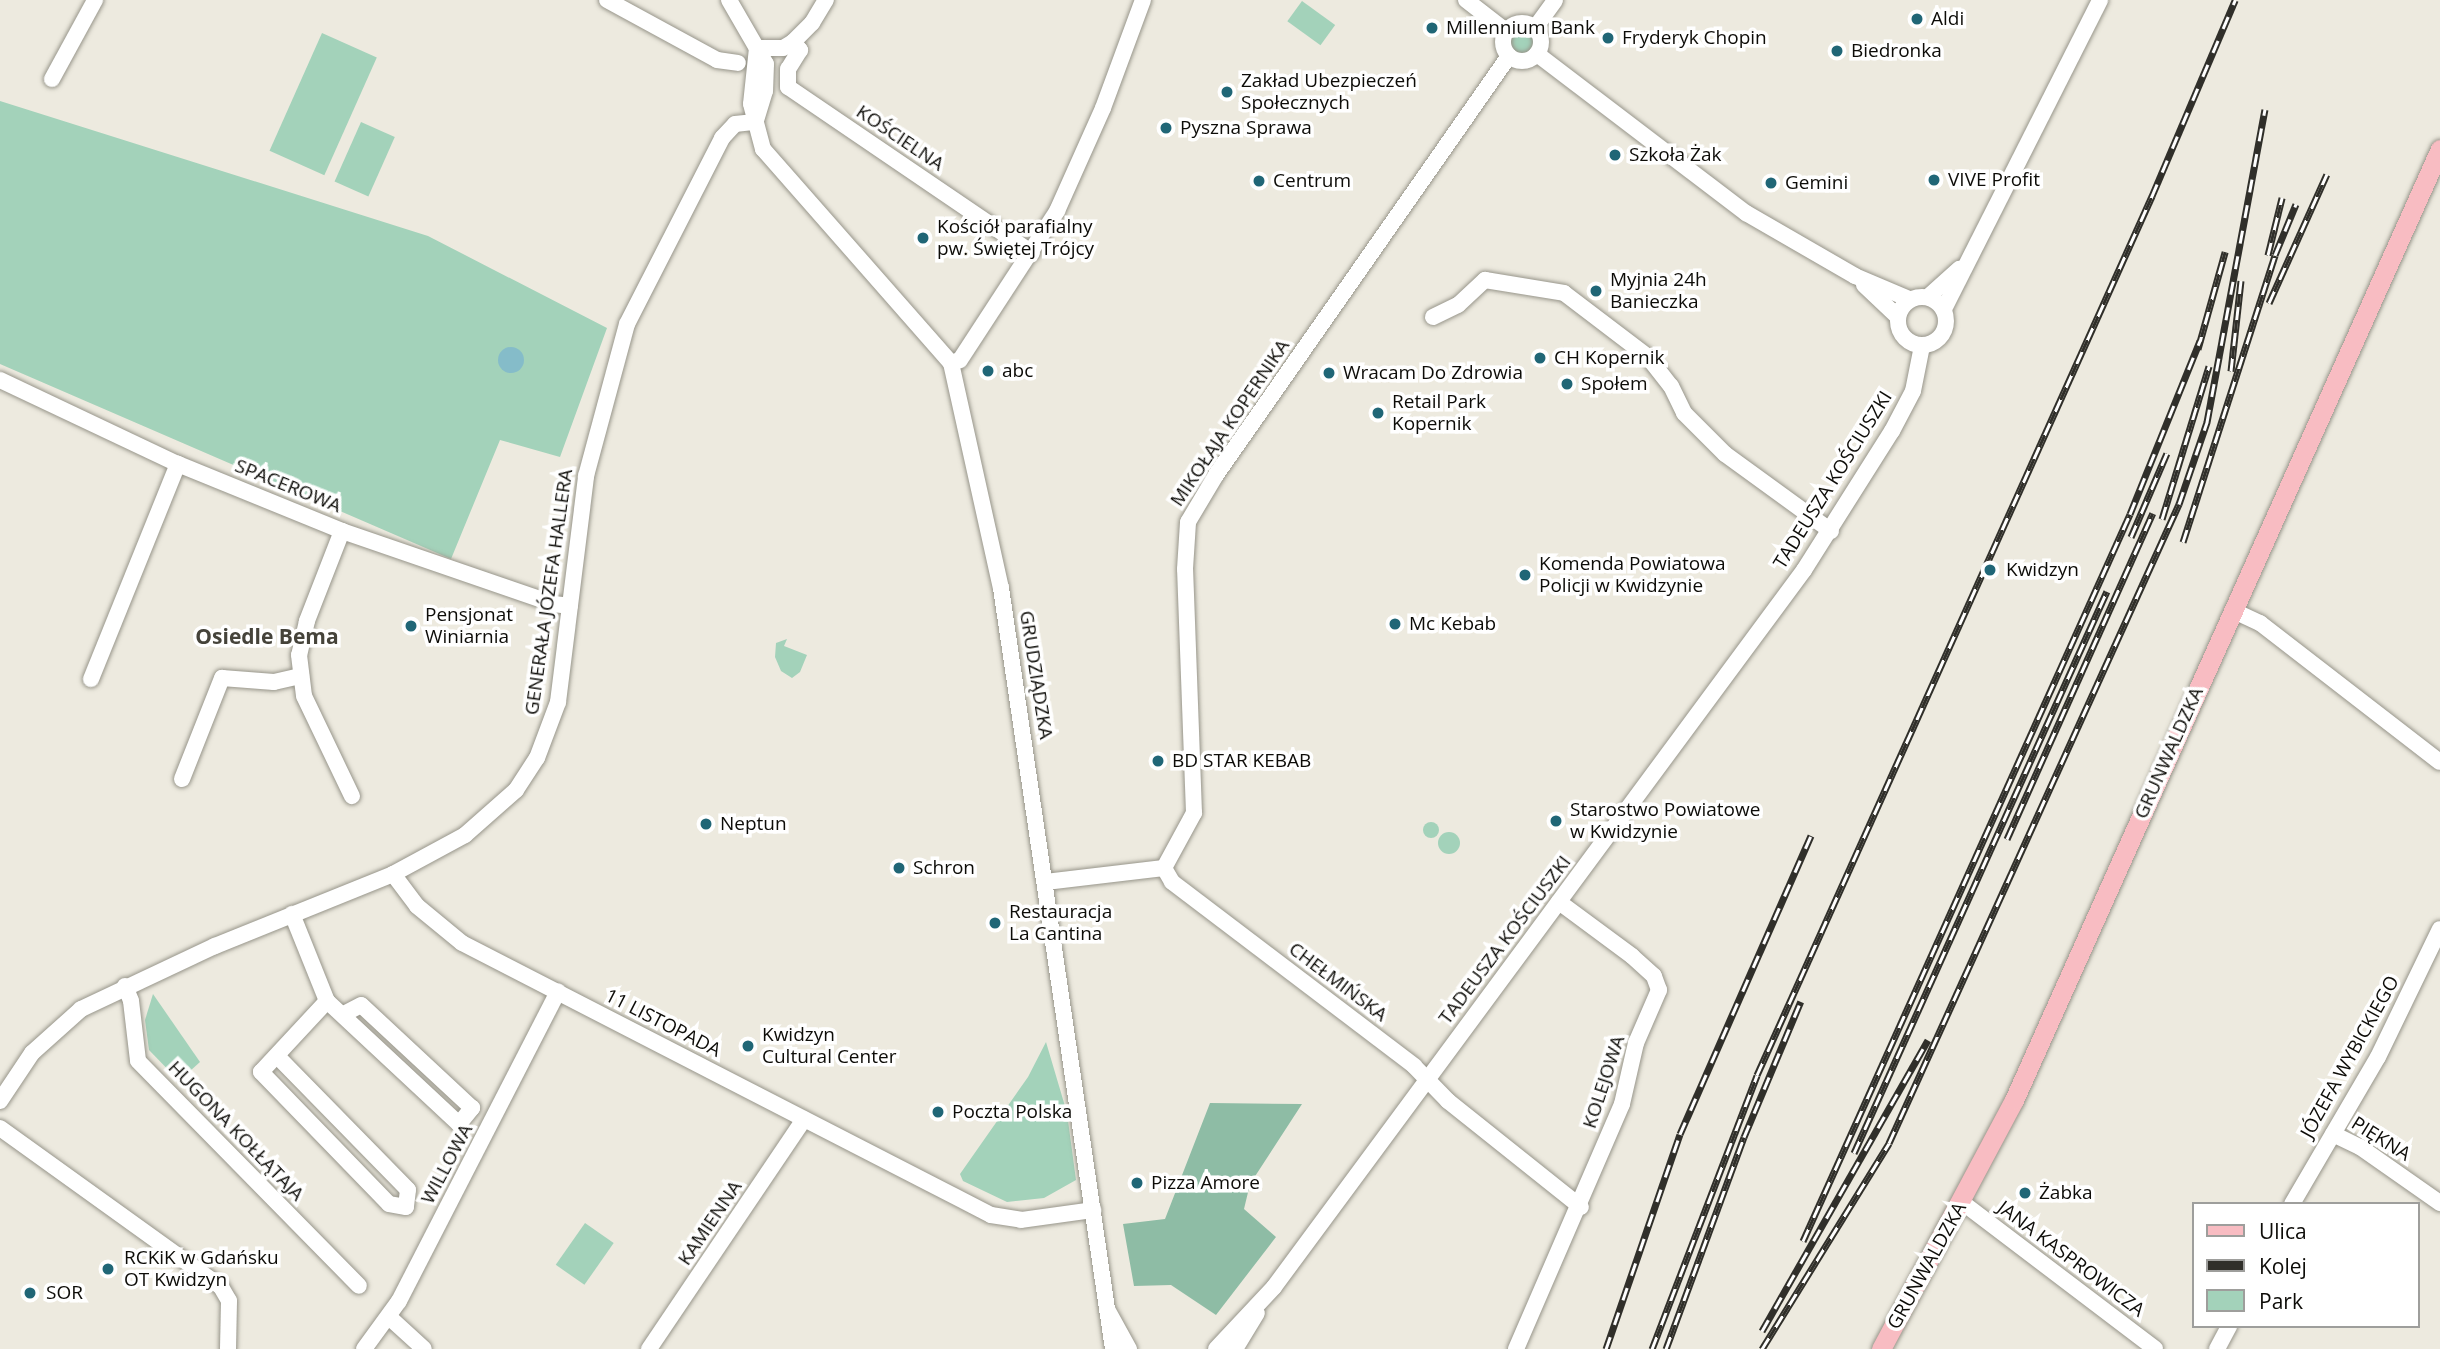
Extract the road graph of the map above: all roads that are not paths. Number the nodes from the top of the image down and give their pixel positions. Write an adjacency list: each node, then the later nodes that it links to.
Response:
1 (95, 0): 16 (street)
2 (607, 0): 15 (street)
3 (729, 0): 12 (street)
4 (826, 0): 11 (street)
5 (1143, 0): 19 (street)
6 (1466, 0): 10 (street)
7 (1555, 0): 9 (street)
8 (2100, 0): 20 (street)
9 (1535, 28): 10 (street); 13 (street)
10 (1506, 32): 14 (street)
11 (793, 41): 12 (street); 19 (street, KOŚCIELNA)
12 (757, 48): 17 (street, GRUDZIĄDZKA)
13 (1537, 54): 14 (street); 21 (street)
14 (1509, 56): 40 (street, MIKOŁAJA KOPERNIKA)
15 (738, 63)
16 (52, 79)
17 (755, 122): 28 (street, GRUDZIĄDZKA); 33 (street, GENERAŁA JÓZEFA HALLERA)
18 (2440, 149): 34 (main road, GRUNWALDZKA)
19 (1032, 253): 28 (street)
20 (1966, 262): 22 (street); 24 (street)
21 (1855, 276): 23 (street); 25 (street)
22 (1928, 297): 23 (street); 24 (street)
23 (1909, 299): 25 (street)
24 (1944, 309): 27 (street)
25 (1897, 316): 27 (street)
26 (1433, 317): 32 (street)
27 (1922, 346): 32 (street, TADEUSZA KOŚCIUSZKI)
28 (951, 363): 42 (street, GRUDZIĄDZKA)
29 (0, 380): 30 (street, SPACEROWA)
30 (178, 464): 31 (street, SPACEROWA); 36 (street)
31 (342, 531): 33 (street, SPACEROWA); 35 (street)
32 (1831, 531): 43 (street, TADEUSZA KOŚCIUSZKI)
33 (570, 606): 41 (street, GENERAŁA JÓZEFA HALLERA)
34 (2234, 611): 37 (street); 57 (main road, GRUNWALDZKA)
35 (301, 676): 38 (street); 39 (street)
36 (91, 679)
37 (2440, 762)
38 (182, 779)
39 (352, 796)
40 (1164, 868): 42 (street); 51 (street, CHEŁMIŃSKA)
41 (393, 874): 44 (street, GENERAŁA JÓZEFA HALLERA); 47 (street, 11 LISTOPADA)
42 (1045, 882): 60 (street, GRUDZIĄDZKA)
43 (1559, 902): 51 (street, TADEUSZA KOŚCIUSZKI); 59 (street, KOLEJOWA)
44 (292, 914): 46 (street, GENERAŁA JÓZEFA HALLERA); 48 (street)
45 (2440, 929): 55 (street, JÓZEFA WYBICKIEGO)
46 (125, 986): 52 (street, GENERAŁA JÓZEFA HALLERA); 61 (street, HUGONA KOŁŁĄTAJA)
47 (558, 992): 53 (street, 11 LISTOPADA); 64 (street, WILLOWA)
48 (327, 1001): 49 (street); 50 (street)
49 (344, 1014): 49 (street)
50 (277, 1056): 50 (street)
51 (1427, 1080): 59 (street, CHEŁMIŃSKA); 62 (street, TADEUSZA KOŚCIUSZKI)
52 (0, 1101)
53 (804, 1119): 60 (street, 11 LISTOPADA); 69 (street, KAMIENNA)
54 (0, 1128): 66 (street)
55 (2333, 1135): 56 (street, JÓZEFA WYBICKIEGO); 58 (street, PIĘKNA)
56 (2293, 1202)
57 (1963, 1203): 75 (main road, GRUNWALDZKA); 76 (street, JANA KASPROWICZA)
58 (2440, 1203)
59 (1581, 1207): 74 (street, KOLEJOWA)
60 (1093, 1210): 63 (street, GRUDZIĄDZKA)
61 (359, 1286)
62 (1262, 1304): 72 (street, TADEUSZA KOŚCIUSZKI); 73 (street, TADEUSZA KOŚCIUSZKI)
63 (1105, 1307): 70 (street, GRUDZIĄDZKA); 71 (street, GRUDZIĄDZKA)
64 (389, 1317): 67 (street, WILLOWA); 68 (street)
65 (2228, 1328): 77 (street)
66 (228, 1349)
67 (364, 1349)
68 (424, 1349)
69 (649, 1349)
70 (1113, 1349)
71 (1129, 1349)
72 (1216, 1349)
73 (1235, 1349)
74 (1516, 1349)
75 (1881, 1349)
76 (2155, 1349)
77 (2217, 1349)

